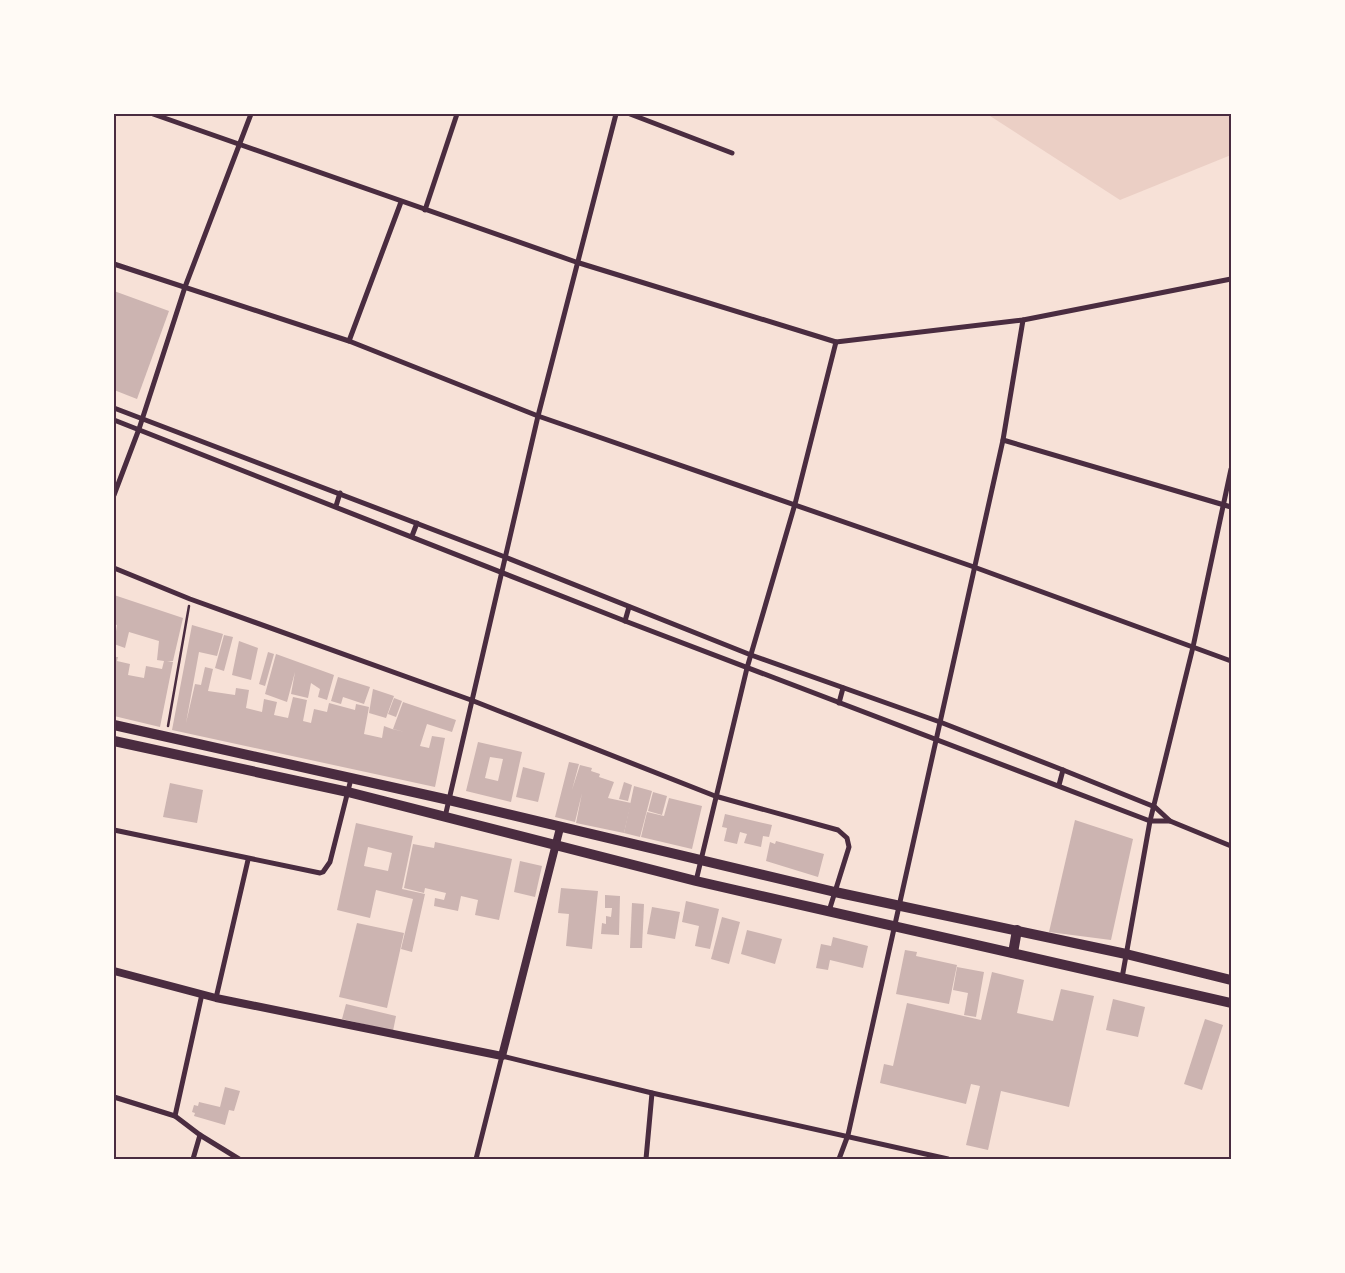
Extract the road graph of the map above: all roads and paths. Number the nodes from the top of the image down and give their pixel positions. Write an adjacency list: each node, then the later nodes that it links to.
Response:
1 (153, 114): 6 (street)
2 (251, 114): 6 (street)
3 (458, 114): 9 (street)
4 (616, 114): 10 (street)
5 (630, 114): 7 (street)
6 (241, 145): 8 (street); 13 (street)
7 (732, 153)
8 (401, 202): 9 (street); 15 (street)
9 (426, 210): 10 (street)
10 (576, 262): 16 (street); 18 (street)
11 (114, 264): 13 (street)
12 (1231, 279): 14 (street)
13 (185, 287): 15 (street); 19 (street)
14 (1023, 320): 16 (street); 22 (street)
15 (349, 341): 18 (street)
16 (836, 342): 28 (street)
17 (114, 408): 19 (street)
18 (538, 416): 28 (street); 34 (street)
19 (142, 418): 21 (street); 23 (street)
20 (114, 420): 21 (street)
21 (139, 429): 24 (street); 27 (street)
22 (1003, 440): 29 (street); 35 (street)
23 (241, 455): 24 (street); 26 (street)
24 (237, 468): 30 (street)
25 (1231, 469): 29 (street)
26 (340, 493): 30 (street); 32 (street)
27 (114, 495)
28 (795, 504): 35 (street); 42 (street)
29 (1225, 504): 31 (street); 41 (street)
30 (336, 506): 33 (street)
31 (1231, 507)
32 (418, 523): 33 (street); 34 (street)
33 (412, 536): 37 (street)
34 (505, 557): 37 (street); 39 (street)
35 (974, 567): 41 (street); 48 (street)
36 (114, 568): 38 (street)
37 (501, 571): 40 (street); 46 (street)
38 (190, 600): 46 (street); 50 (path)
39 (629, 607): 40 (street); 42 (street)
40 (625, 622): 44 (street)
41 (1193, 647): 43 (street); 59 (street)
42 (751, 655): 44 (street); 45 (street)
43 (1231, 661)
44 (747, 668): 47 (street); 57 (street)
45 (843, 688): 47 (street); 48 (street)
46 (471, 700): 57 (street); 58 (street)
47 (839, 703): 51 (street)
48 (940, 722): 51 (street); 53 (street)
49 (114, 725): 50 (main road)
50 (166, 737): 54 (main road)
51 (935, 740): 55 (street); 71 (street)
52 (114, 741): 56 (main road)
53 (1063, 770): 55 (street); 59 (street)
54 (351, 778): 56 (street); 58 (main road)
55 (1059, 785): 61 (street)
56 (348, 792): 60 (main road); 67 (street)
57 (716, 796): 68 (street); 70 (street)
58 (449, 800): 60 (street); 63 (main road)
59 (1154, 807): 61 (street); 62 (street)
60 (446, 817): 66 (main road)
61 (1150, 821): 62 (street); 76 (street)
62 (1170, 821): 65 (street)
63 (560, 828): 66 (street); 68 (main road)
64 (114, 830): 67 (street)
65 (1231, 846)
66 (556, 847): 69 (main road); 83 (street)
67 (248, 860): 81 (street)
68 (699, 861): 69 (street); 70 (main road)
69 (696, 881): 72 (main road)
70 (834, 892): 71 (main road); 72 (street)
71 (900, 905): 73 (street); 74 (main road)
72 (829, 911): 73 (main road)
73 (895, 926): 75 (main road); 88 (street)
74 (1017, 930): 75 (main road); 76 (main road)
75 (1012, 953): 78 (main road)
76 (1126, 954): 78 (street); 79 (main road)
77 (114, 971): 80 (street)
78 (1122, 978): 82 (main road)
79 (1231, 980)
80 (202, 994): 81 (street); 86 (street)
81 (216, 998): 83 (street)
82 (1231, 1002)
83 (502, 1056): 84 (street); 91 (street)
84 (652, 1093): 88 (street); 92 (street)
85 (114, 1097): 86 (street)
86 (175, 1116): 87 (street)
87 (200, 1135): 89 (street); 90 (street)
88 (848, 1135): 93 (street); 94 (street)
89 (193, 1159)
90 (239, 1159)
91 (476, 1159)
92 (646, 1159)
93 (839, 1159)
94 (948, 1159)

